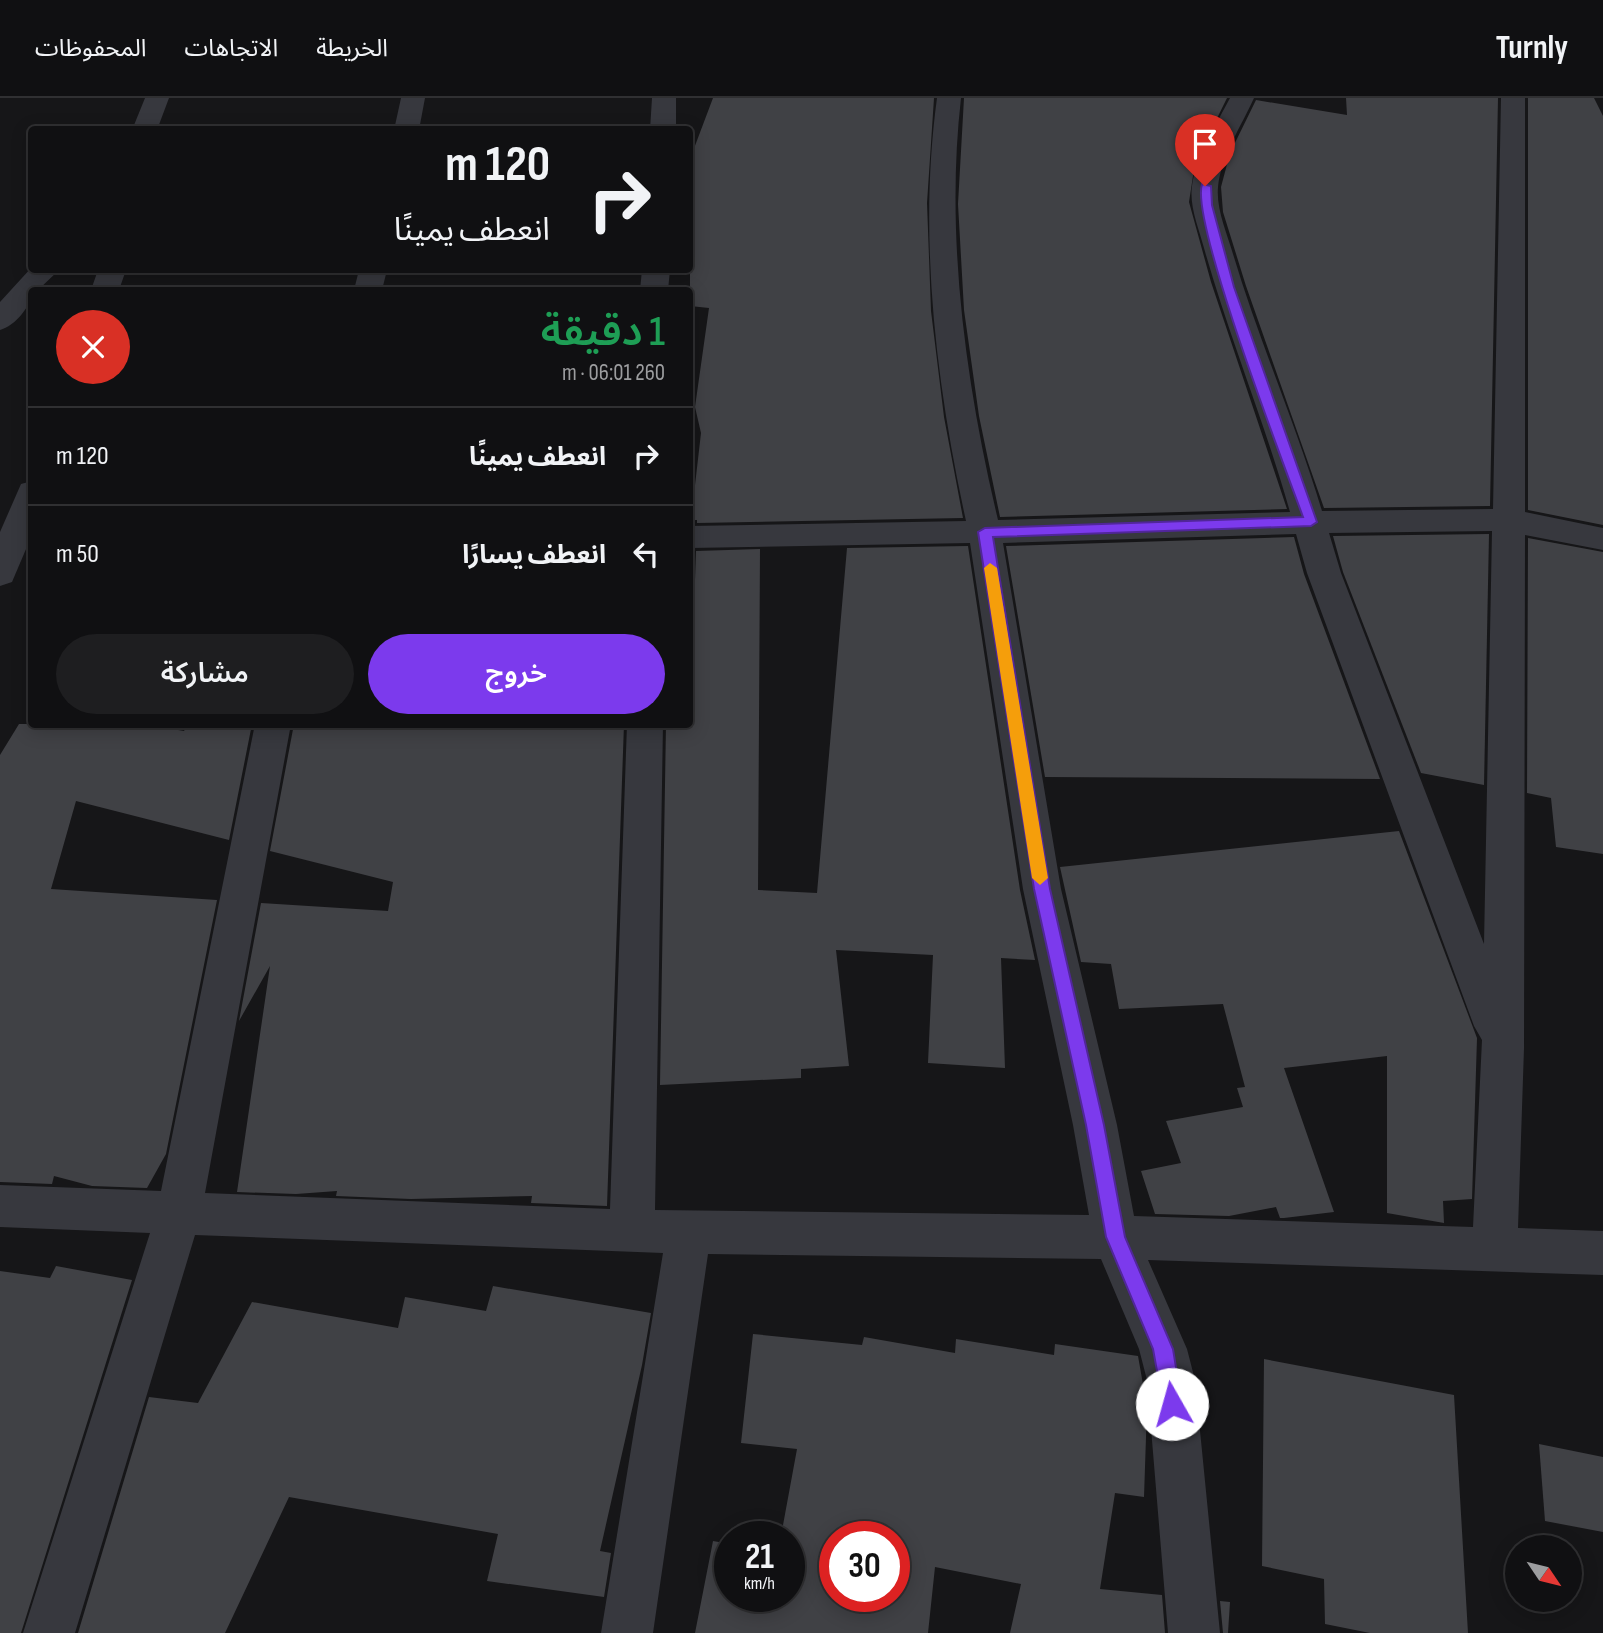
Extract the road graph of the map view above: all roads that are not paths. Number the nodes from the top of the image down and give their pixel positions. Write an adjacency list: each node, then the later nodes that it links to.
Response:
1 (157, 98): 7 (street)
2 (413, 98): 8 (street)
3 (664, 98): 9 (street)
4 (949, 98): 17 (street)
5 (1242, 98): 16 (street)
6 (1513, 98): 15 (street)
7 (146, 126)
8 (407, 126)
9 (663, 126)
10 (38, 275): 11 (street)
11 (0, 281)
12 (28, 287): 13 (street)
13 (0, 321)
14 (28, 504): 20 (street)
15 (1507, 520): 16 (street); 19 (street); 23 (street)
16 (1311, 522): 17 (street); 23 (street)
17 (985, 532): 18 (street); 28 (street)
18 (693, 537)
19 (1603, 539)
20 (9, 562)
21 (272, 728): 25 (street)
22 (645, 728): 26 (street)
23 (1503, 1048): 29 (street)
24 (0, 1206): 25 (street)
25 (179, 1214): 26 (street); 31 (street)
26 (632, 1231): 27 (street)
27 (689, 1233): 28 (street); 32 (street)
28 (1115, 1237): 29 (street); 33 (street)
29 (1495, 1251): 30 (street)
30 (1603, 1253)
31 (49, 1633)
32 (626, 1633)
33 (1194, 1633)

